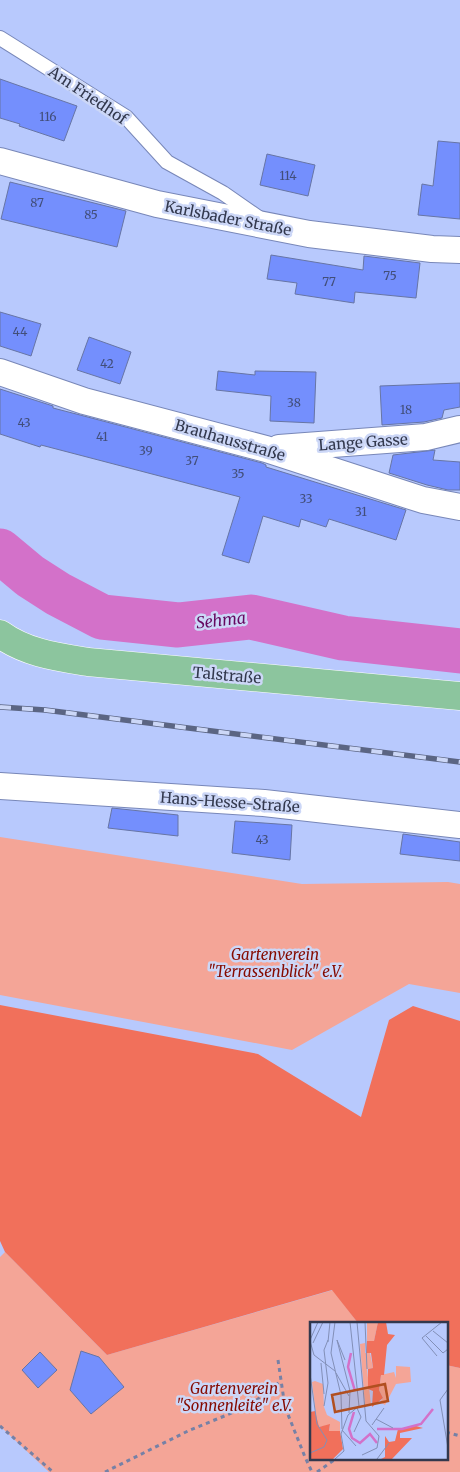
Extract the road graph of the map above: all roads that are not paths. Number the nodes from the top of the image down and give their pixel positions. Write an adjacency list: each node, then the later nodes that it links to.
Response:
1 (0, 38): 3 (lane, Am Friedhof)
2 (0, 162): 3 (street, Karlsbader Straße)
3 (270, 226): 4 (street, Karlsbader Straße)
4 (460, 250)
5 (0, 372): 7 (street, Brauhausstraße)
6 (460, 430): 7 (street, Lange Gasse)
7 (266, 449): 8 (street, Brauhausstraße)
8 (460, 507)
9 (0, 634): 10 (main road, Talstraße)
10 (460, 696)
11 (0, 786): 12 (street, Hans-Hesse-Straße)
12 (460, 825)

